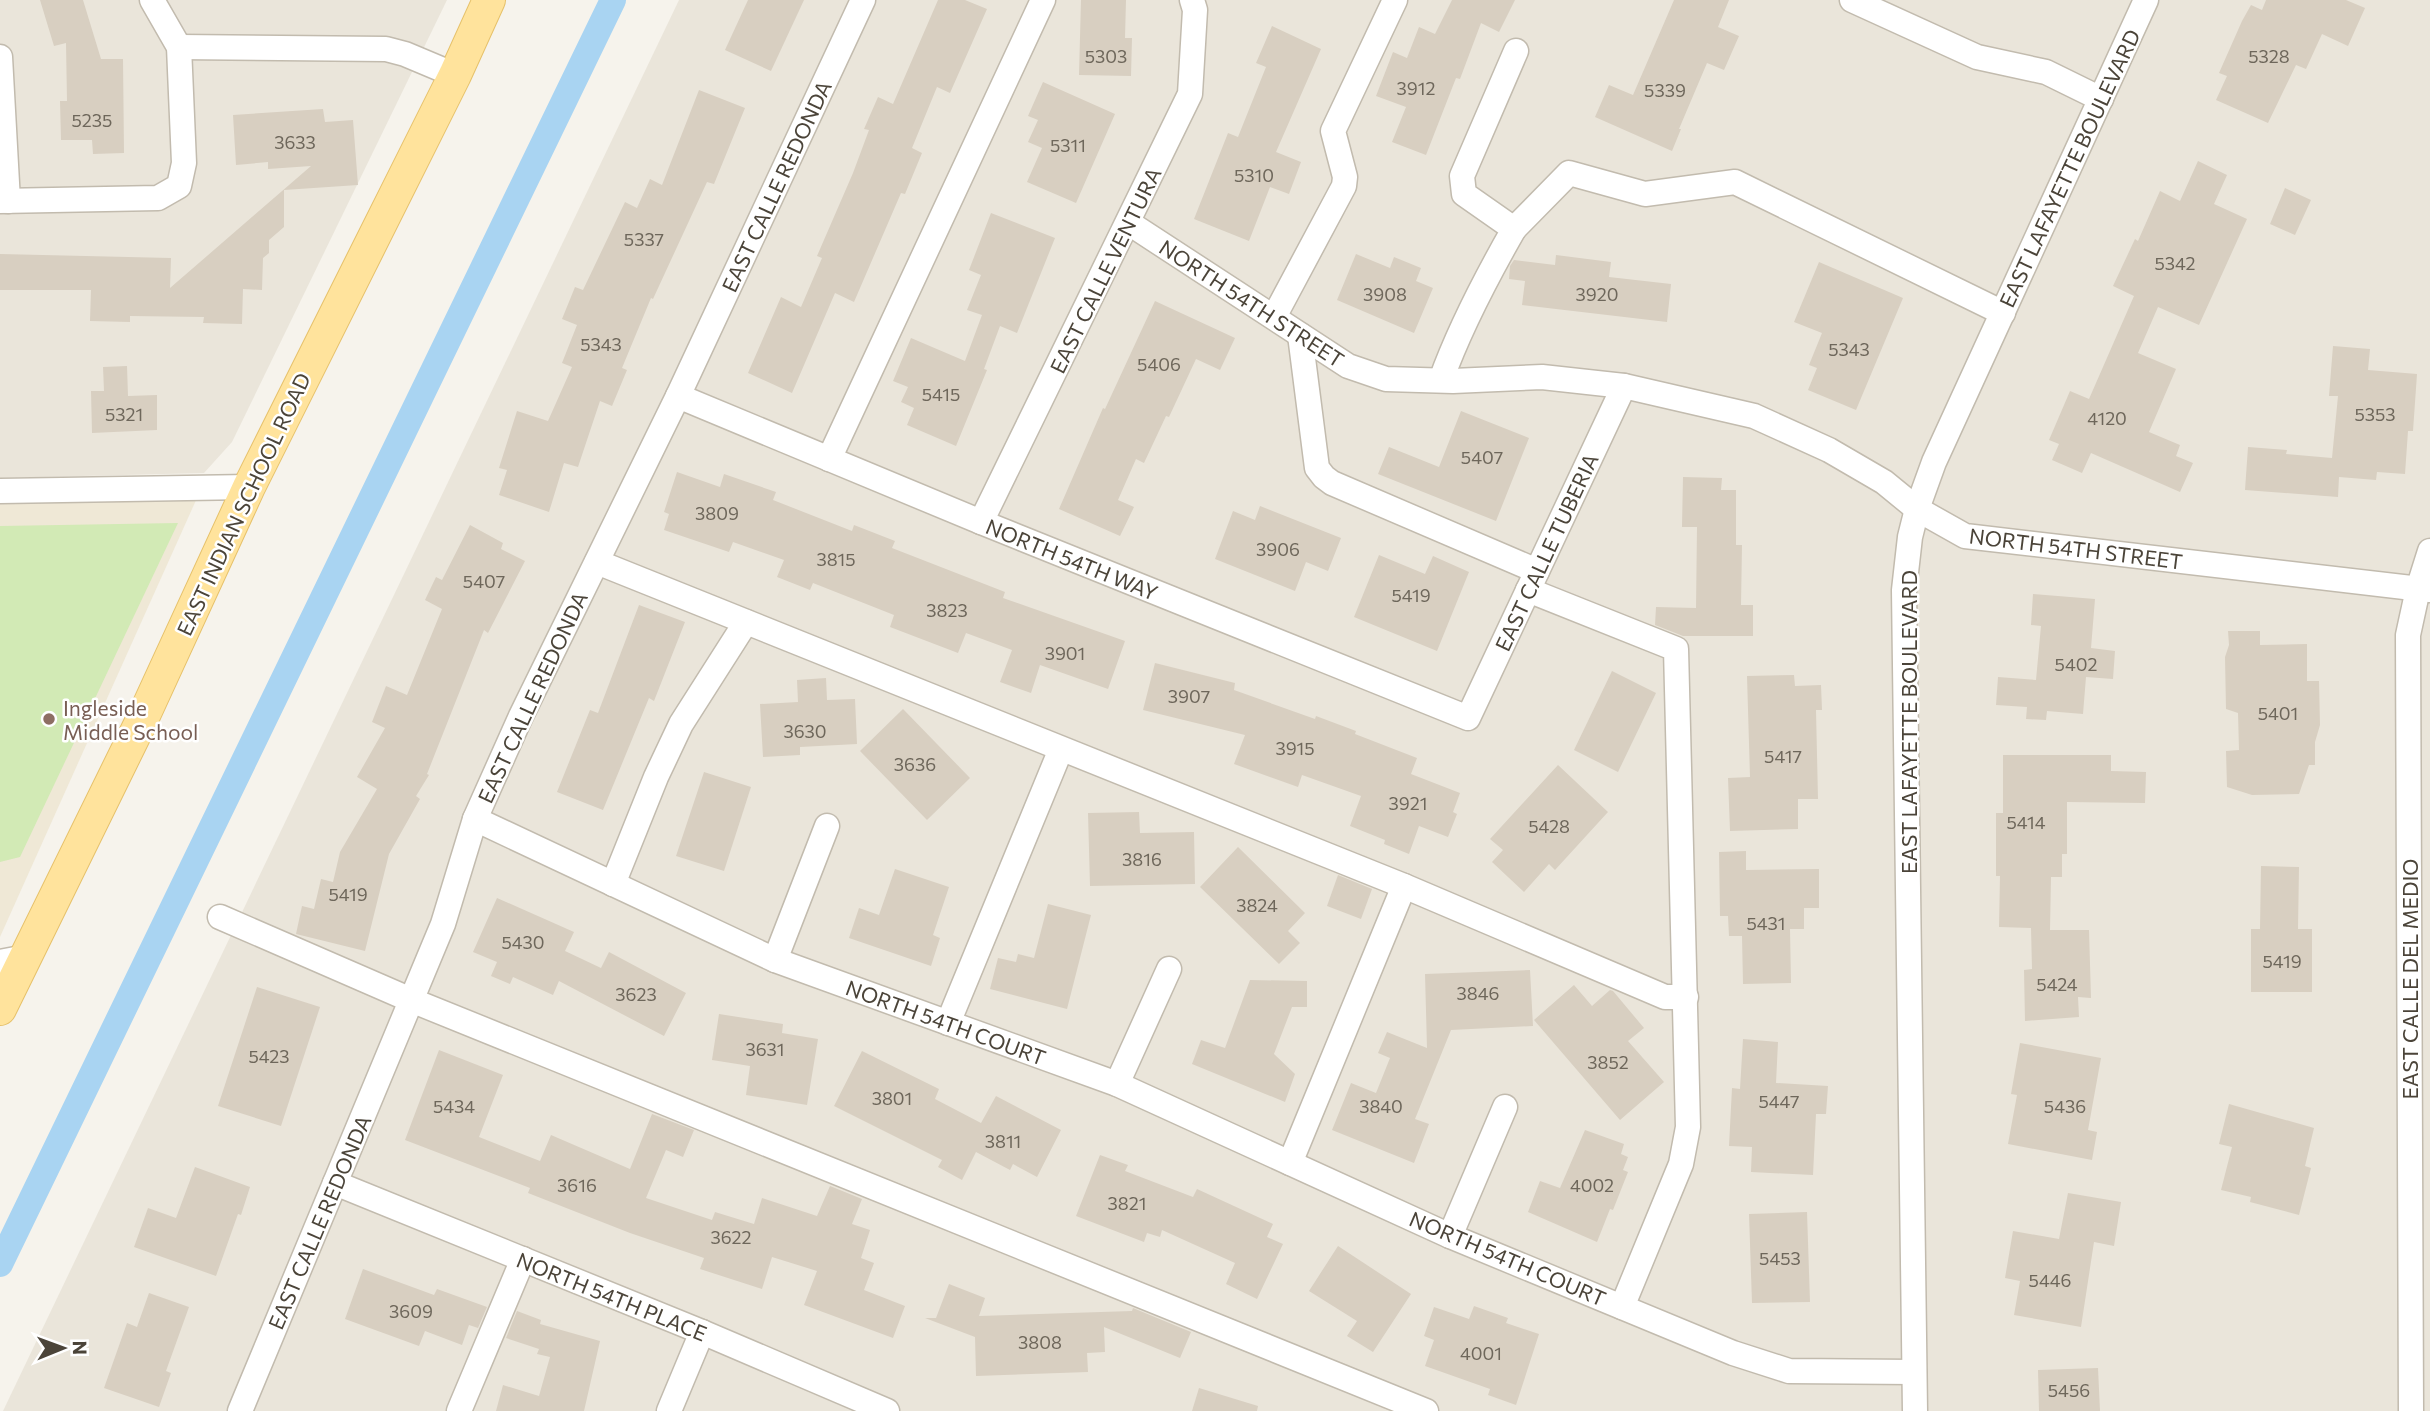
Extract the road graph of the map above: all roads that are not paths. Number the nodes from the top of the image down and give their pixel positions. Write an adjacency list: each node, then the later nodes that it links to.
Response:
1 (152, 0): 9 (street)
2 (489, 0): 12 (main road, EAST INDIAN SCHOOL ROAD)
3 (863, 0): 22 (street, EAST CALLE REDONDA)
4 (1043, 0): 23 (street)
5 (1395, 0): 18 (street)
6 (1852, 0): 13 (street)
7 (2146, 0): 13 (street, EAST LAFAYETTE BOULEVARD)
8 (1193, 5): 15 (street, EAST CALLE VENTURA)
9 (179, 47): 12 (street); 14 (street)
10 (1516, 51): 16 (street)
11 (0, 57): 14 (street)
12 (454, 75): 24 (main road, EAST INDIAN SCHOOL ROAD)
13 (2101, 99): 17 (street, EAST LAFAYETTE BOULEVARD)
14 (4, 201)
15 (1129, 223): 18 (street, NORTH 54TH STREET); 27 (street, EAST CALLE VENTURA)
16 (1514, 229): 17 (street); 20 (street)
17 (2003, 313): 26 (street, EAST LAFAYETTE BOULEVARD)
18 (1273, 317): 19 (street, NORTH 54TH STREET)
19 (1300, 335): 20 (street, NORTH 54TH STREET); 30 (street)
20 (1441, 380): 21 (street, NORTH 54TH STREET)
21 (1624, 386): 26 (street, NORTH 54TH STREET); 30 (street, EAST CALLE TUBERIA)
22 (678, 396): 23 (street, NORTH 54TH WAY); 29 (street, EAST CALLE REDONDA)
23 (829, 459): 27 (street, NORTH 54TH WAY)
24 (249, 487): 25 (street); 40 (main road, EAST INDIAN SCHOOL ROAD)
25 (0, 491)
26 (1917, 509): 31 (street, NORTH 54TH STREET); 55 (street, EAST LAFAYETTE BOULEVARD)
27 (981, 522): 33 (street, NORTH 54TH WAY)
28 (2430, 551): 31 (street, EAST CALLE DEL MEDIO)
29 (597, 562): 32 (street); 35 (street, EAST CALLE REDONDA)
30 (1533, 581): 33 (street, EAST CALLE TUBERIA); 43 (street)
31 (2424, 590): 62 (street, EAST CALLE DEL MEDIO)
32 (746, 622): 34 (street); 37 (street)
33 (1468, 718)
34 (1061, 749): 38 (street); 46 (street)
35 (475, 819): 37 (street, NORTH 54TH COURT); 44 (street, EAST CALLE REDONDA)
36 (827, 826): 41 (street)
37 (613, 884): 41 (street, NORTH 54TH COURT)
38 (1404, 886): 43 (street); 49 (street)
39 (220, 917): 44 (street)
40 (13, 959): 45 (main road, EAST INDIAN SCHOOL ROAD)
41 (775, 960): 46 (street, NORTH 54TH COURT)
42 (1169, 969): 47 (street)
43 (1686, 997): 53 (street)
44 (411, 1000): 50 (street, EAST CALLE REDONDA); 60 (street)
45 (0, 1009)
46 (948, 1023): 47 (street, NORTH 54TH COURT)
47 (1117, 1084): 49 (street, NORTH 54TH COURT)
48 (1504, 1107): 51 (street)
49 (1290, 1163): 51 (street, NORTH 54TH COURT)
50 (335, 1183): 52 (street, NORTH 54TH PLACE); 56 (street, EAST CALLE REDONDA)
51 (1450, 1236): 53 (street, NORTH 54TH COURT)
52 (523, 1259): 54 (street, NORTH 54TH PLACE); 57 (street)
53 (1622, 1307): 55 (street, NORTH 54TH COURT)
54 (702, 1332): 58 (street); 59 (street, NORTH 54TH PLACE)
55 (1914, 1372): 61 (street, EAST LAFAYETTE BOULEVARD)
56 (240, 1411)
57 (459, 1411)
58 (669, 1411)
59 (887, 1411)
60 (1426, 1411)
61 (1915, 1411)
62 (2411, 1411)

